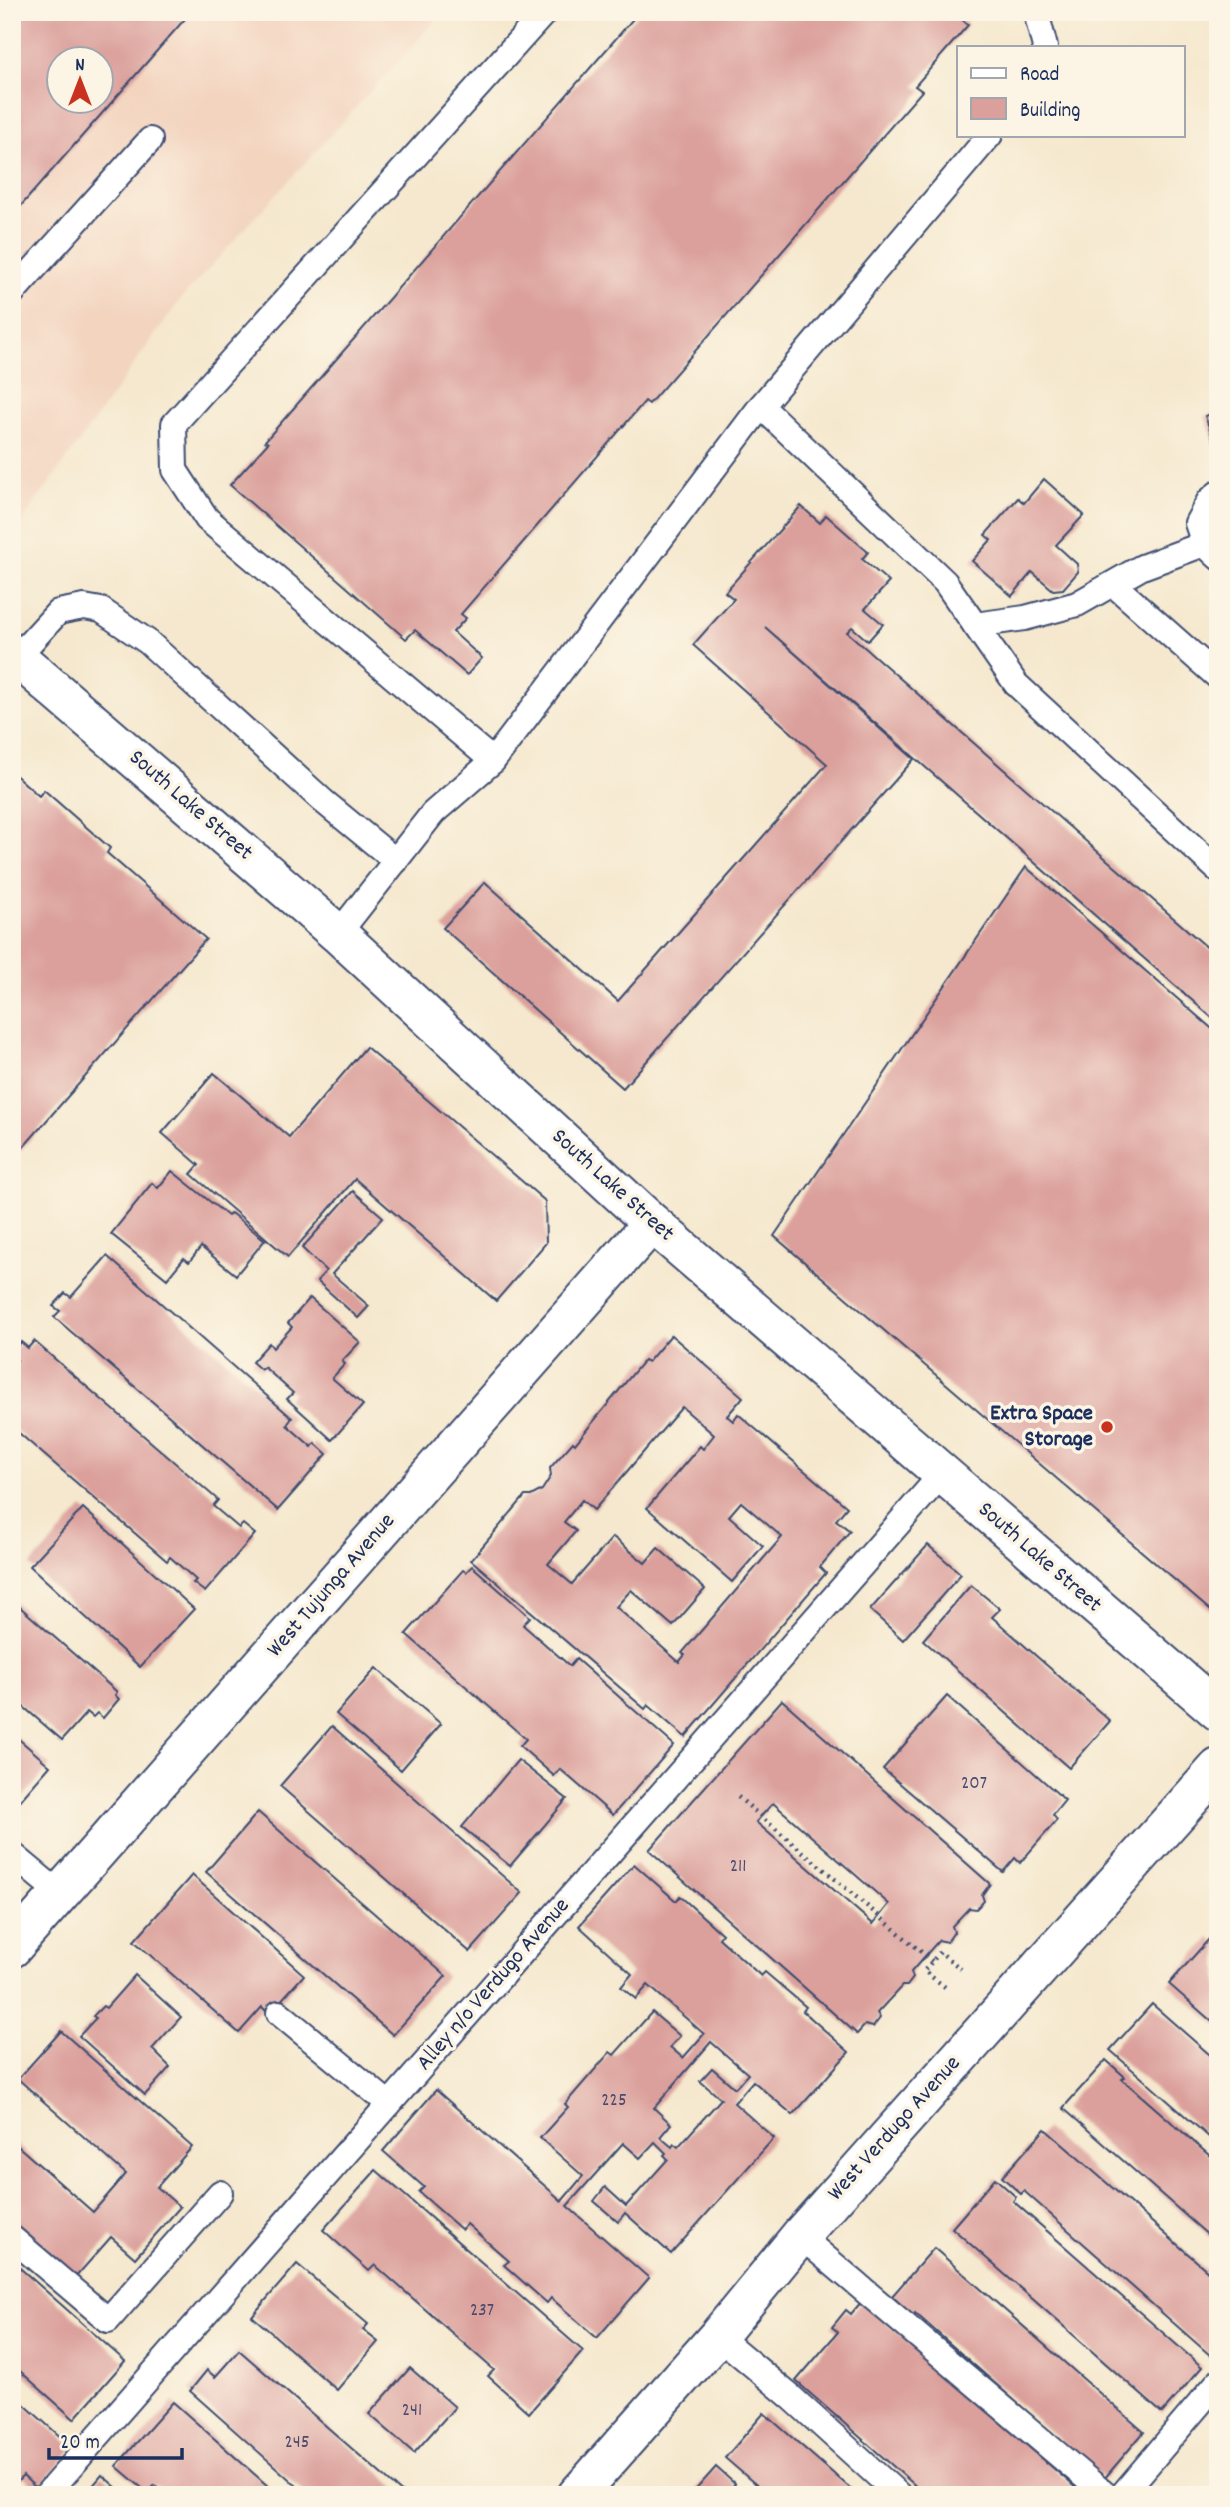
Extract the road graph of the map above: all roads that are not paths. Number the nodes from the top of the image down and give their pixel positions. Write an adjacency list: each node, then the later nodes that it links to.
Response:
1 (545, 12): 14 (lane)
2 (1036, 12): 3 (lane)
3 (1045, 46)
4 (989, 136): 7 (lane)
5 (149, 140): 6 (lane)
6 (12, 293)
7 (761, 406): 11 (lane); 14 (lane)
8 (1218, 494): 9 (lane)
9 (1211, 551): 10 (lane)
10 (1113, 584): 11 (lane); 13 (lane)
11 (975, 625): 16 (lane)
12 (15, 655): 15 (lane); 17 (street, South Lake Street)
13 (1218, 677)
14 (493, 761): 15 (lane)
15 (396, 861): 17 (lane)
16 (1218, 870)
17 (338, 934): 18 (street, South Lake Street)
18 (652, 1223): 19 (street, South Lake Street); 23 (street, West Tujunga Avenue)
19 (942, 1474): 20 (street, South Lake Street); 26 (lane, Alley n/o Verdugo Avenue)
20 (1218, 1711)
21 (1218, 1768): 28 (street, West Verdugo Avenue)
22 (12, 1854): 23 (lane)
23 (60, 1894): 24 (street, West Tujunga Avenue)
24 (12, 1948)
25 (279, 2013): 26 (lane)
26 (389, 2104): 32 (lane, Alley n/o Verdugo Avenue)
27 (220, 2193): 29 (lane)
28 (800, 2235): 30 (street, West Verdugo Avenue); 35 (lane)
29 (12, 2238)
30 (718, 2336): 33 (street, West Verdugo Avenue); 34 (lane)
31 (1218, 2382): 36 (lane)
32 (46, 2495)
33 (578, 2495)
34 (899, 2495)
35 (1106, 2495)
36 (1122, 2495)

